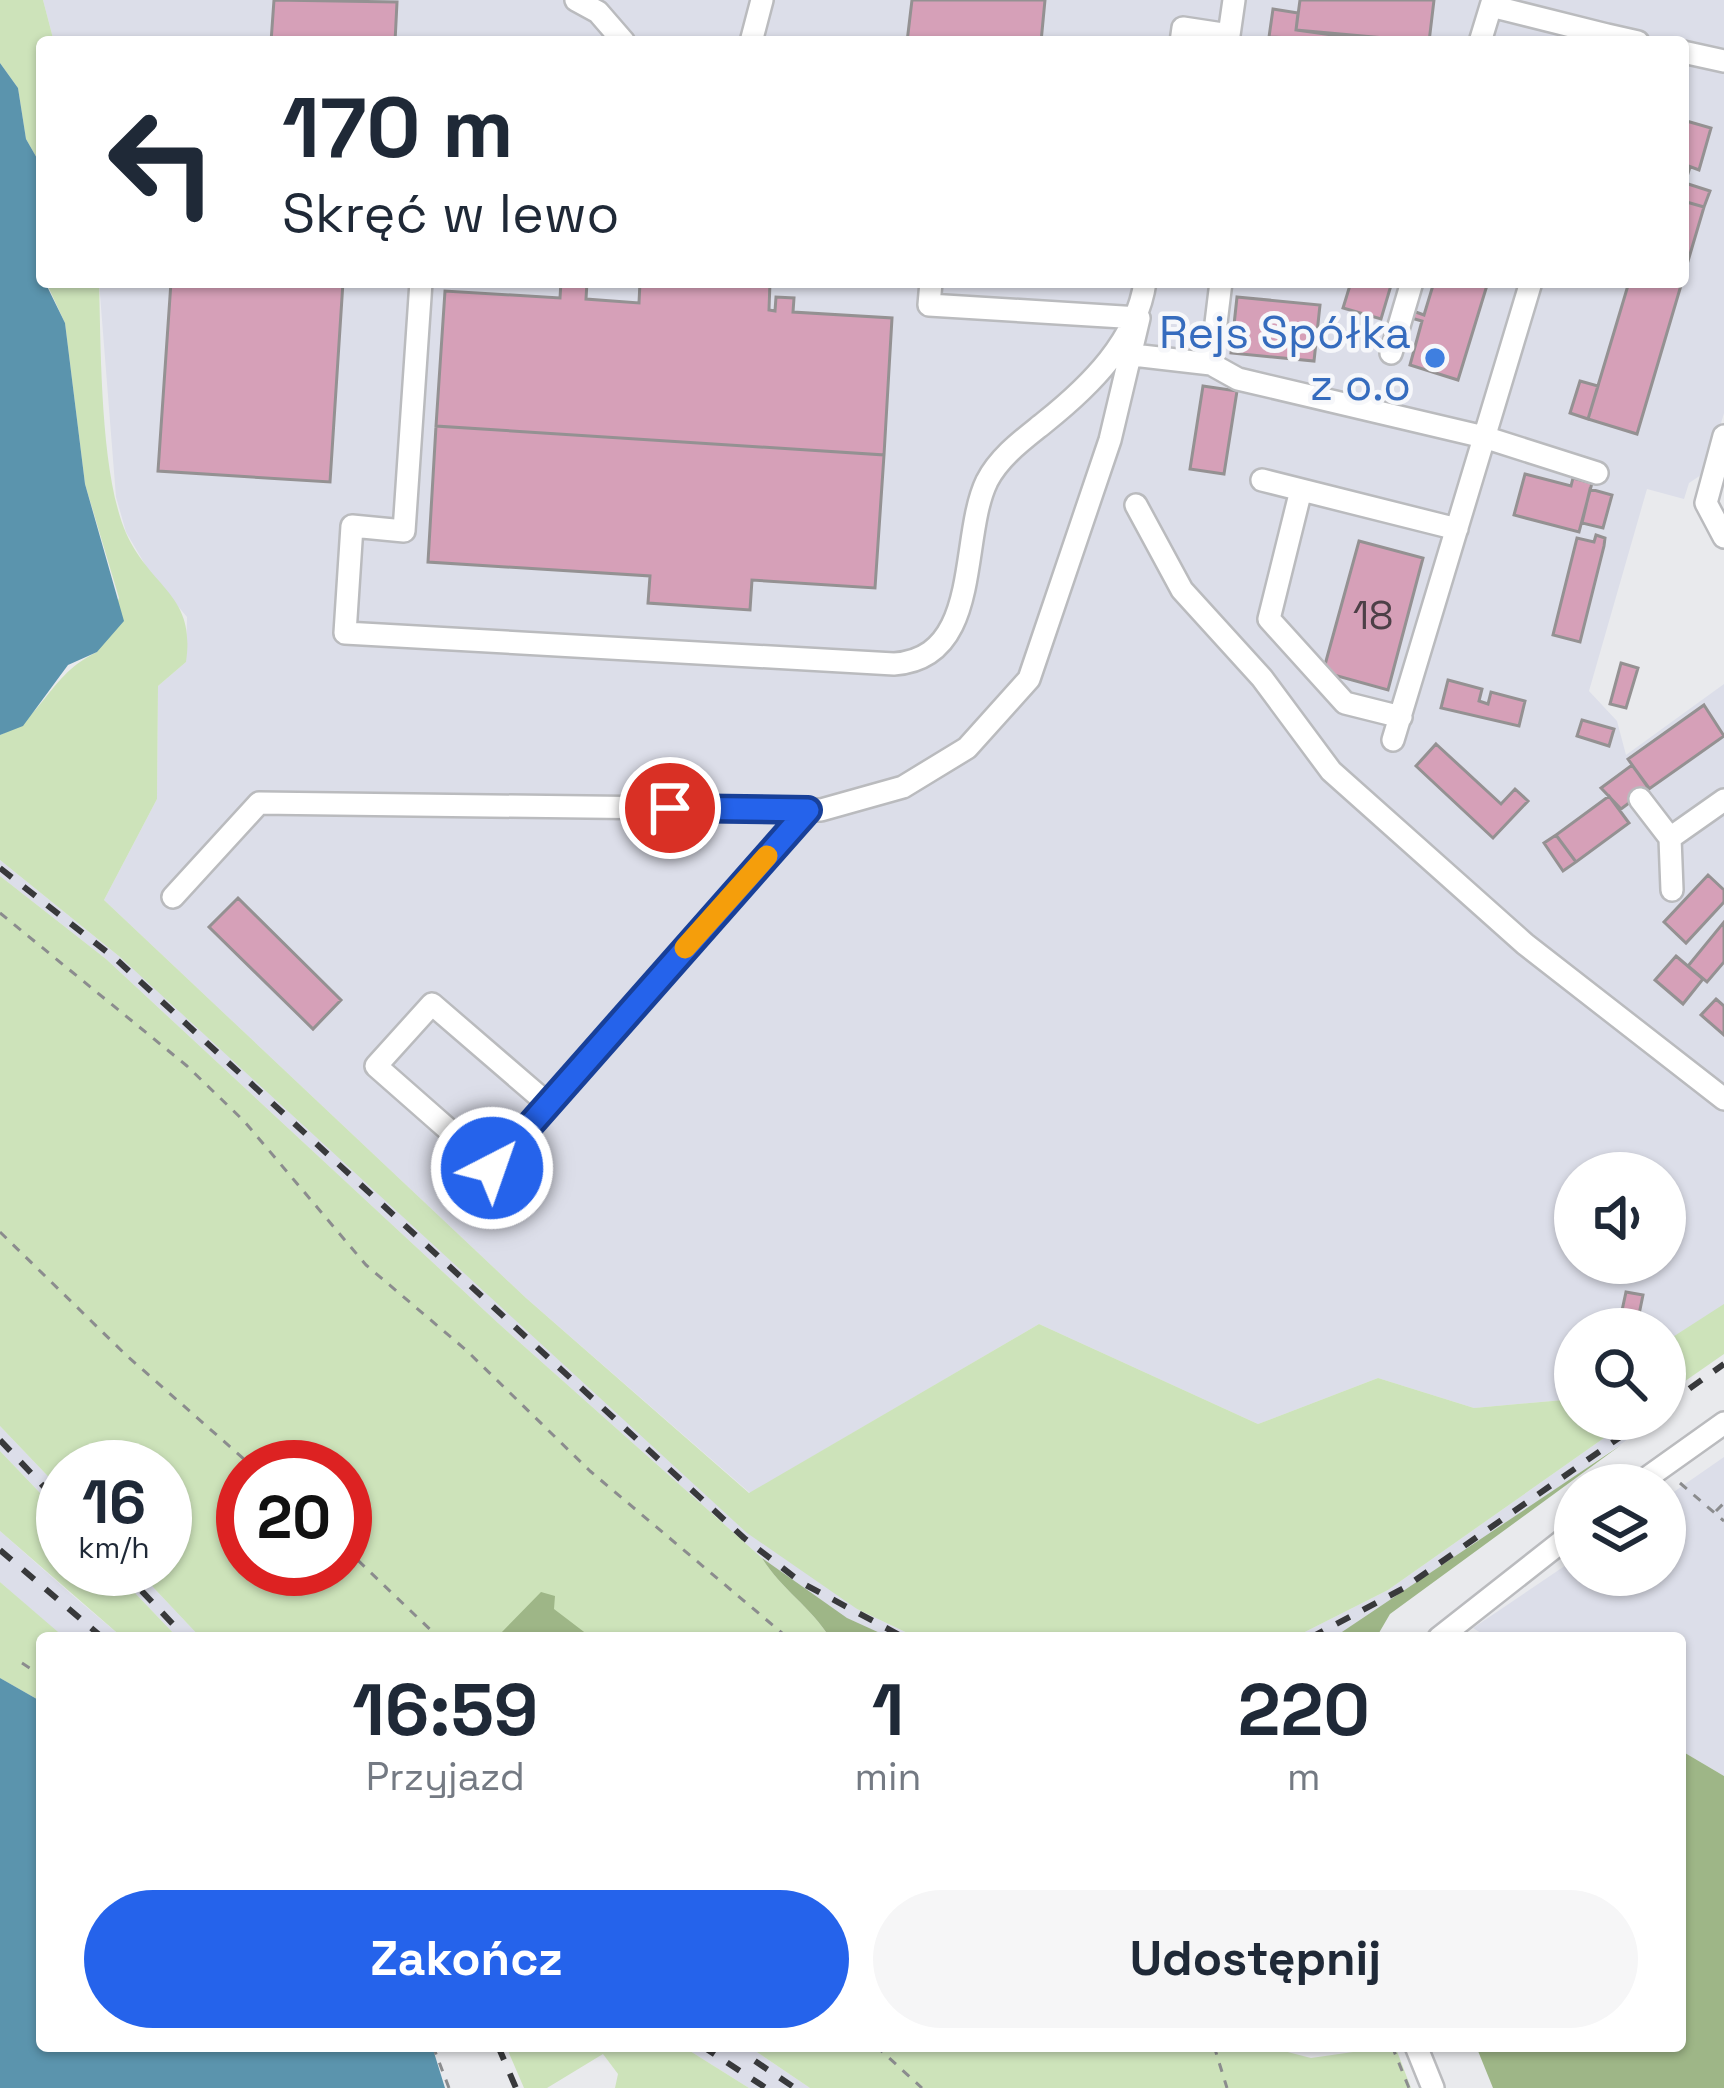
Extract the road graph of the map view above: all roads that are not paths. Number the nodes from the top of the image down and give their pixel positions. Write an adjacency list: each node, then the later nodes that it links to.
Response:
1 (576, 0): 5 (street)
2 (762, 0): 6 (street)
3 (1234, 0): 7 (street)
4 (1492, 3): 8 (street); 9 (street)
5 (619, 36)
6 (754, 36)
7 (1182, 36)
8 (1482, 36)
9 (1596, 36)
10 (1689, 53): 11 (street)
11 (1724, 61)
12 (421, 288): 18 (street)
13 (930, 288): 18 (street)
14 (1144, 288): 18 (street)
15 (1220, 288): 21 (street)
16 (1410, 288): 19 (street)
17 (1529, 288): 23 (street)
18 (1139, 318): 20 (street)
19 (1390, 353)
20 (1133, 355): 21 (street); 34 (street)
21 (1210, 364): 23 (street)
22 (1724, 436): 29 (street)
23 (1484, 437): 24 (street); 28 (street)
24 (1598, 473)
25 (1262, 480): 26 (street)
26 (1301, 490): 28 (street); 30 (street)
27 (1136, 505): 38 (street)
28 (1457, 529): 30 (street)
29 (1724, 537)
30 (1401, 717): 31 (street)
31 (1394, 740)
32 (1640, 799): 35 (street)
33 (1724, 800): 35 (street)
34 (808, 810): 37 (street); 39 (street)
35 (1670, 838): 36 (street)
36 (1672, 890)
37 (173, 897)
38 (1724, 1099)
39 (548, 1104): 39 (street)
40 (1724, 1423): 41 (street)
41 (1666, 1464)
42 (1554, 1547): 43 (street)
43 (1446, 1632)
44 (1418, 2052): 45 (street)
45 (1433, 2088)

